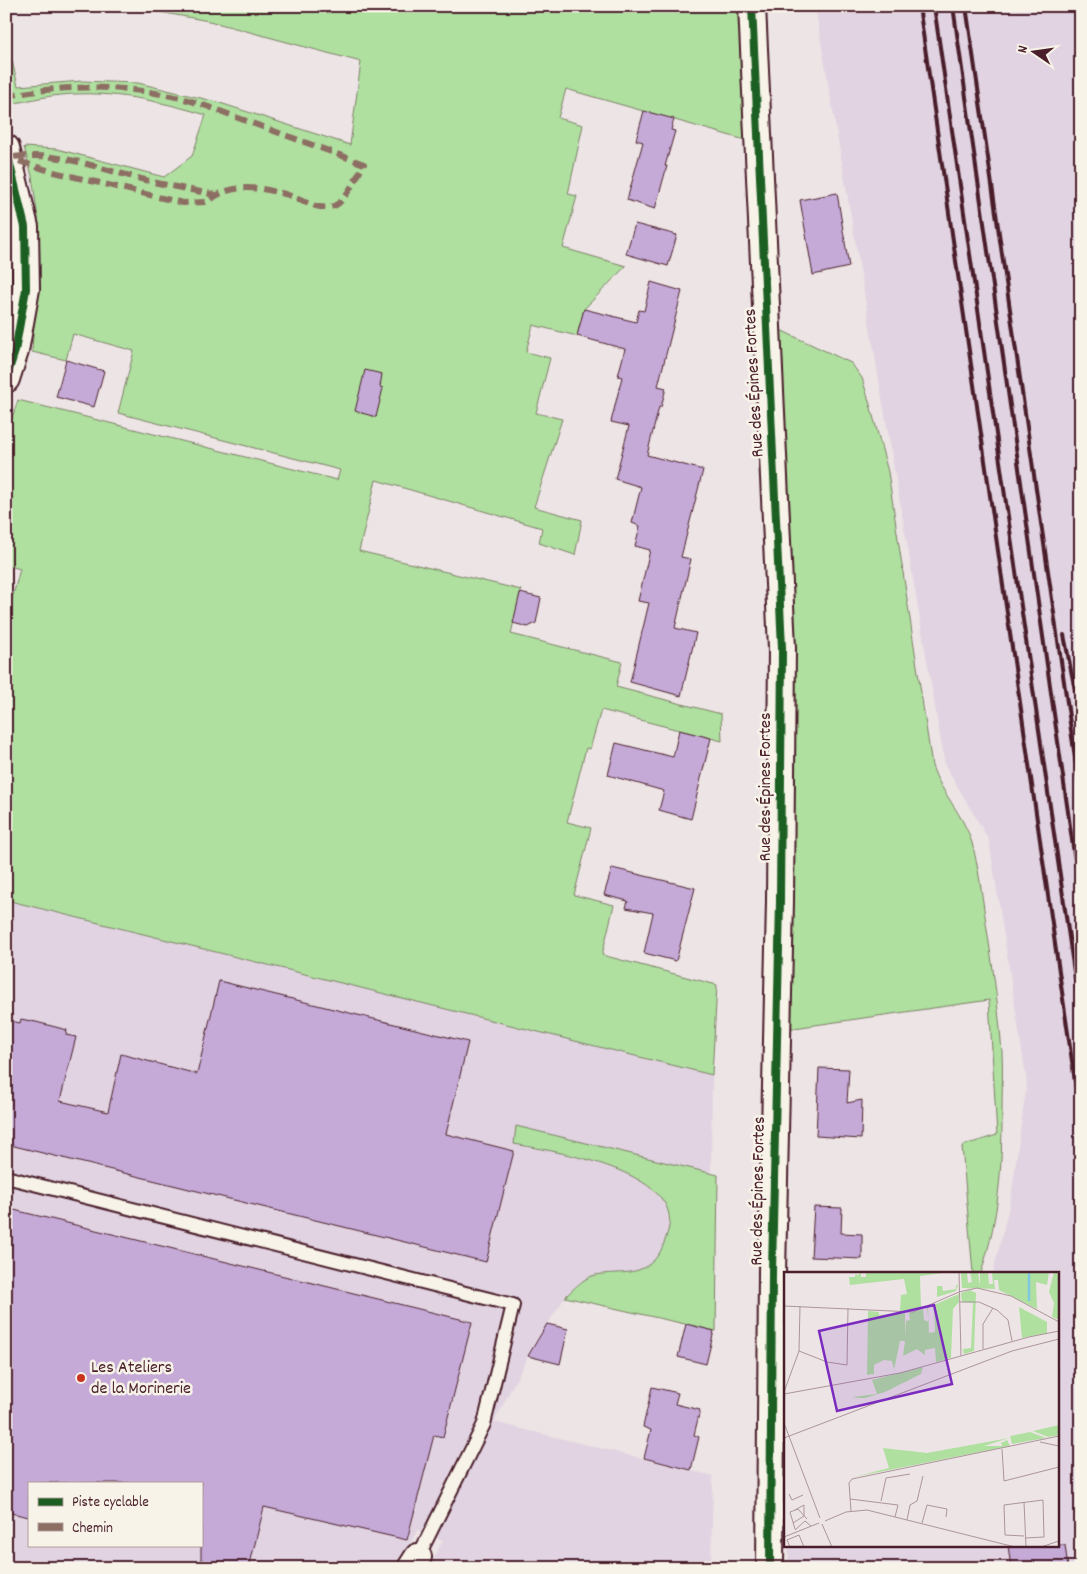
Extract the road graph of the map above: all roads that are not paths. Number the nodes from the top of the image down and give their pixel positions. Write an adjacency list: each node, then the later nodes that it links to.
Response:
1 (752, 6): 6 (street, Rue des Épines Fortes)
2 (6, 148): 3 (street)
3 (6, 379)
4 (6, 1177): 5 (lane)
5 (415, 1563)
6 (770, 1568)

